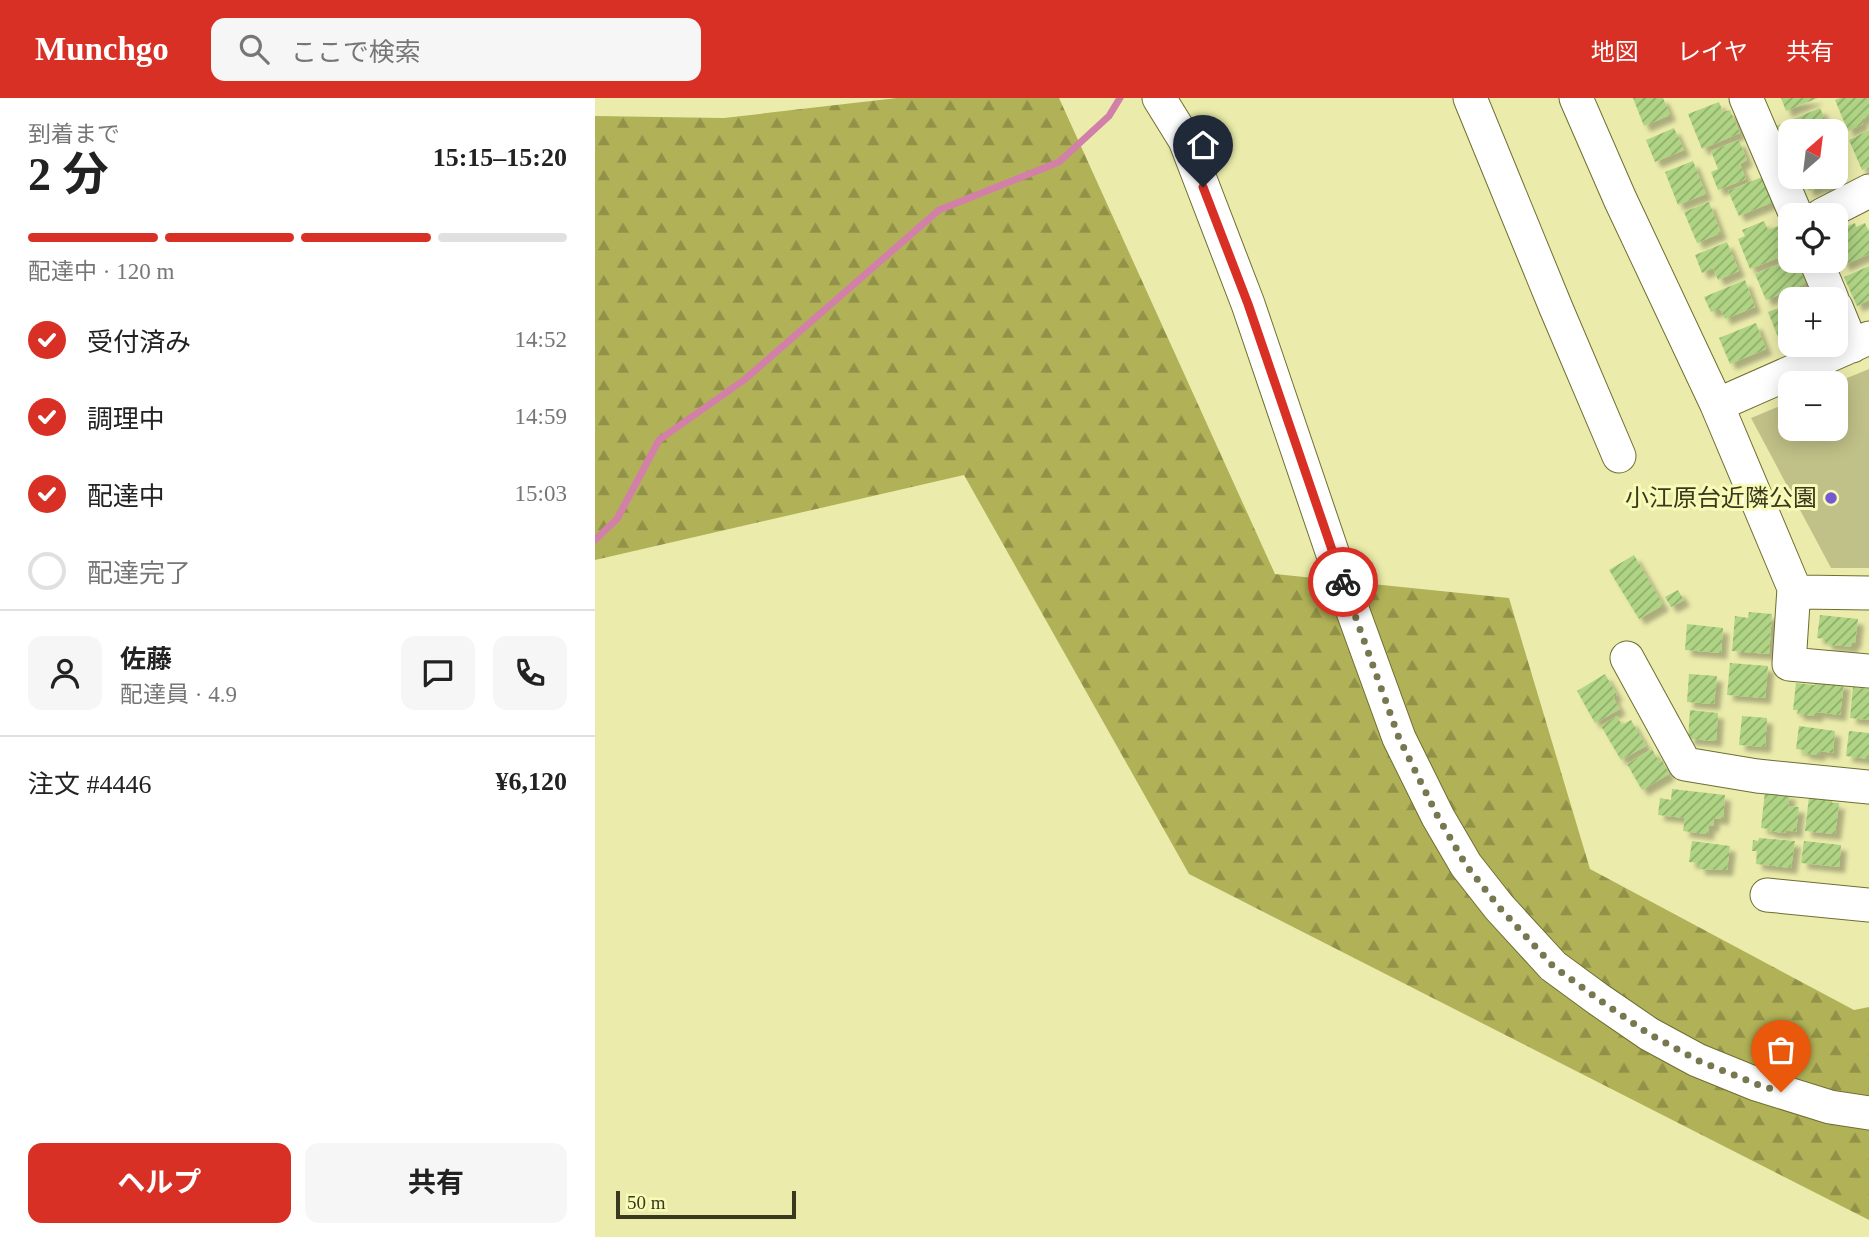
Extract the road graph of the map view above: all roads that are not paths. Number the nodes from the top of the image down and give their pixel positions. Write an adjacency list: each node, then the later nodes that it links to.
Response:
1 (1159, 98): 19 (street)
2 (1470, 98): 11 (street)
3 (1576, 98): 10 (street)
4 (1746, 98): 6 (street)
5 (1869, 191): 7 (street)
6 (1792, 203)
7 (1846, 203)
8 (1848, 324): 9 (street)
9 (1861, 342): 10 (street)
10 (1717, 405): 12 (street)
11 (1619, 456)
12 (1794, 588): 13 (street); 15 (street)
13 (1869, 593)
14 (1627, 657): 16 (street)
15 (1869, 671)
16 (1869, 787)
17 (1767, 895): 18 (street)
18 (1869, 905)
19 (1869, 1114)

